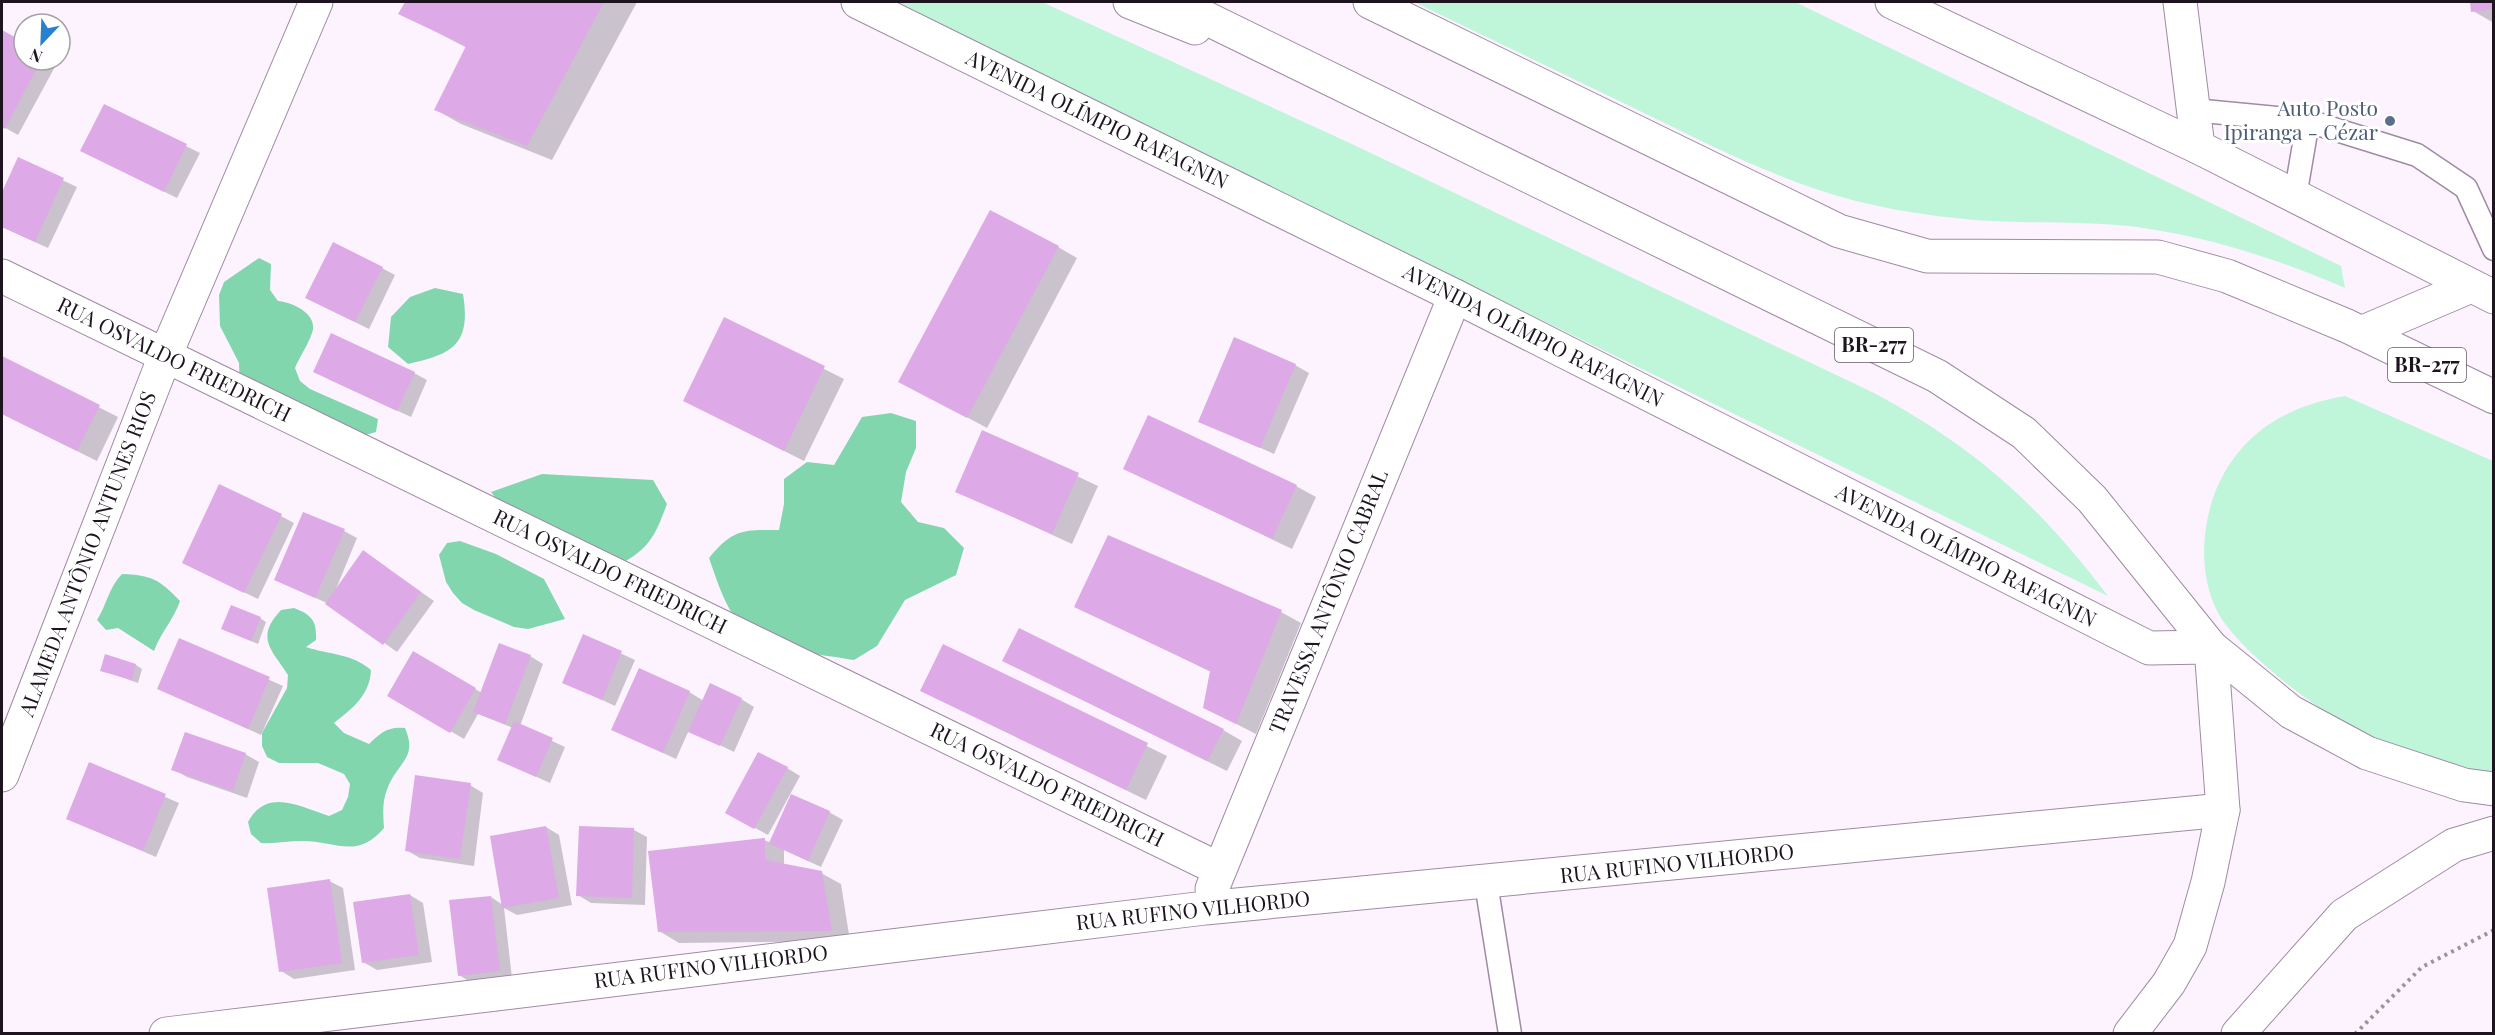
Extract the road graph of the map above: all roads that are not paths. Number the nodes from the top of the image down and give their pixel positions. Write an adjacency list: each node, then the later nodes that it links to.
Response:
1 (316, 2): 18 (main road, ALAMEDA ANTÔNIO ANTUNES RIOS)
2 (858, 2): 16 (main road, AVENIDA OLÍMPIO RAFAGNIN)
3 (1130, 2): 8 (main road)
4 (1173, 2): 8 (main road, BR-277)
5 (1370, 2): 17 (main road, BR-277)
6 (1892, 2): 11 (main road)
7 (2180, 2): 9 (main road)
8 (1374, 100): 20 (main road, BR-277)
9 (2193, 110): 10 (lane); 11 (main road)
10 (2308, 121): 12 (lane); 13 (lane)
11 (2198, 147): 12 (main road)
12 (2295, 197): 15 (main road)
13 (2493, 249)
14 (2, 276): 18 (main road, RUA OSVALDO FRIEDRICH)
15 (2486, 289): 17 (main road)
16 (1455, 296): 20 (main road, AVENIDA OLÍMPIO RAFAGNIN); 25 (main road, TRAVESSA ANTÔNIO CABRAL)
17 (2361, 333): 19 (main road, BR-277)
18 (165, 356): 21 (main road, ALAMEDA ANTÔNIO ANTUNES RIOS); 25 (main road, RUA OSVALDO FRIEDRICH)
19 (2493, 397)
20 (2211, 647): 22 (main road, BR-277); 23 (main road)
21 (2, 775)
22 (2493, 789)
23 (2223, 810): 26 (main road, RUA RUFINO VILHORDO); 30 (main road)
24 (2493, 833): 31 (main road)
25 (1219, 869): 27 (main road, TRAVESSA ANTÔNIO CABRAL)
26 (1486, 883): 27 (main road, RUA RUFINO VILHORDO); 29 (lane)
27 (1205, 908): 28 (main road, RUA RUFINO VILHORDO)
28 (166, 1034)
29 (1510, 1034)
30 (2130, 1034)
31 (2238, 1034)

